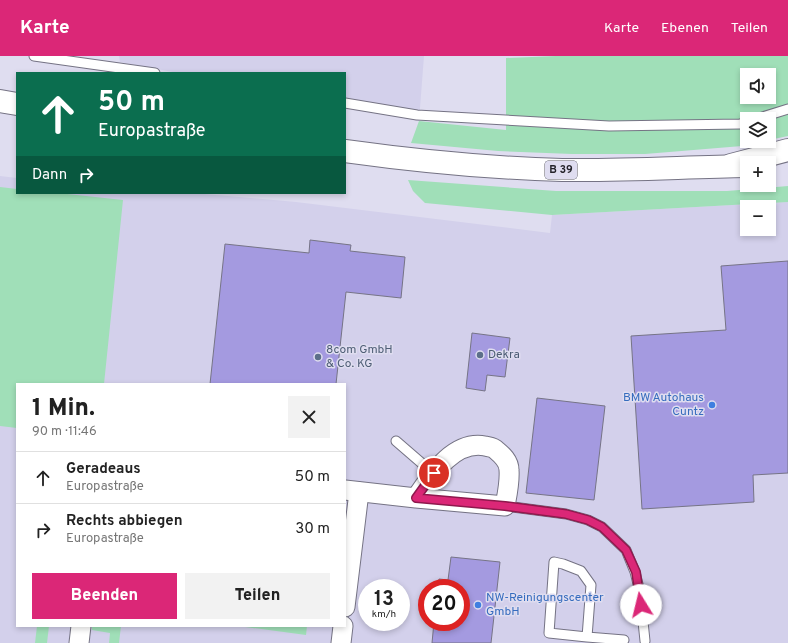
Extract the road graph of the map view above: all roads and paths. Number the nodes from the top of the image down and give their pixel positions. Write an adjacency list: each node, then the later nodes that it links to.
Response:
1 (34, 56): 2 (lane)
2 (148, 72)
3 (0, 101): 5 (main road)
4 (346, 103): 8 (lane)
5 (16, 104)
6 (788, 109): 7 (lane)
7 (776, 113)
8 (740, 124)
9 (788, 150): 13 (main road, B 39)
10 (346, 151): 13 (main road, B 39)
11 (776, 165): 12 (main road)
12 (788, 165)
13 (737, 166)
14 (396, 441): 15 (lane)
15 (434, 473): 17 (street); 18 (street)
16 (352, 491): 17 (street); 19 (street)
17 (416, 498): 18 (street)
18 (505, 506): 24 (lane)
19 (346, 590)
20 (81, 627): 25 (street)
21 (343, 627): 26 (street)
22 (587, 637): 22 (lane); 23 (lane)
23 (624, 640)
24 (646, 642)
25 (79, 643)
26 (341, 643)

